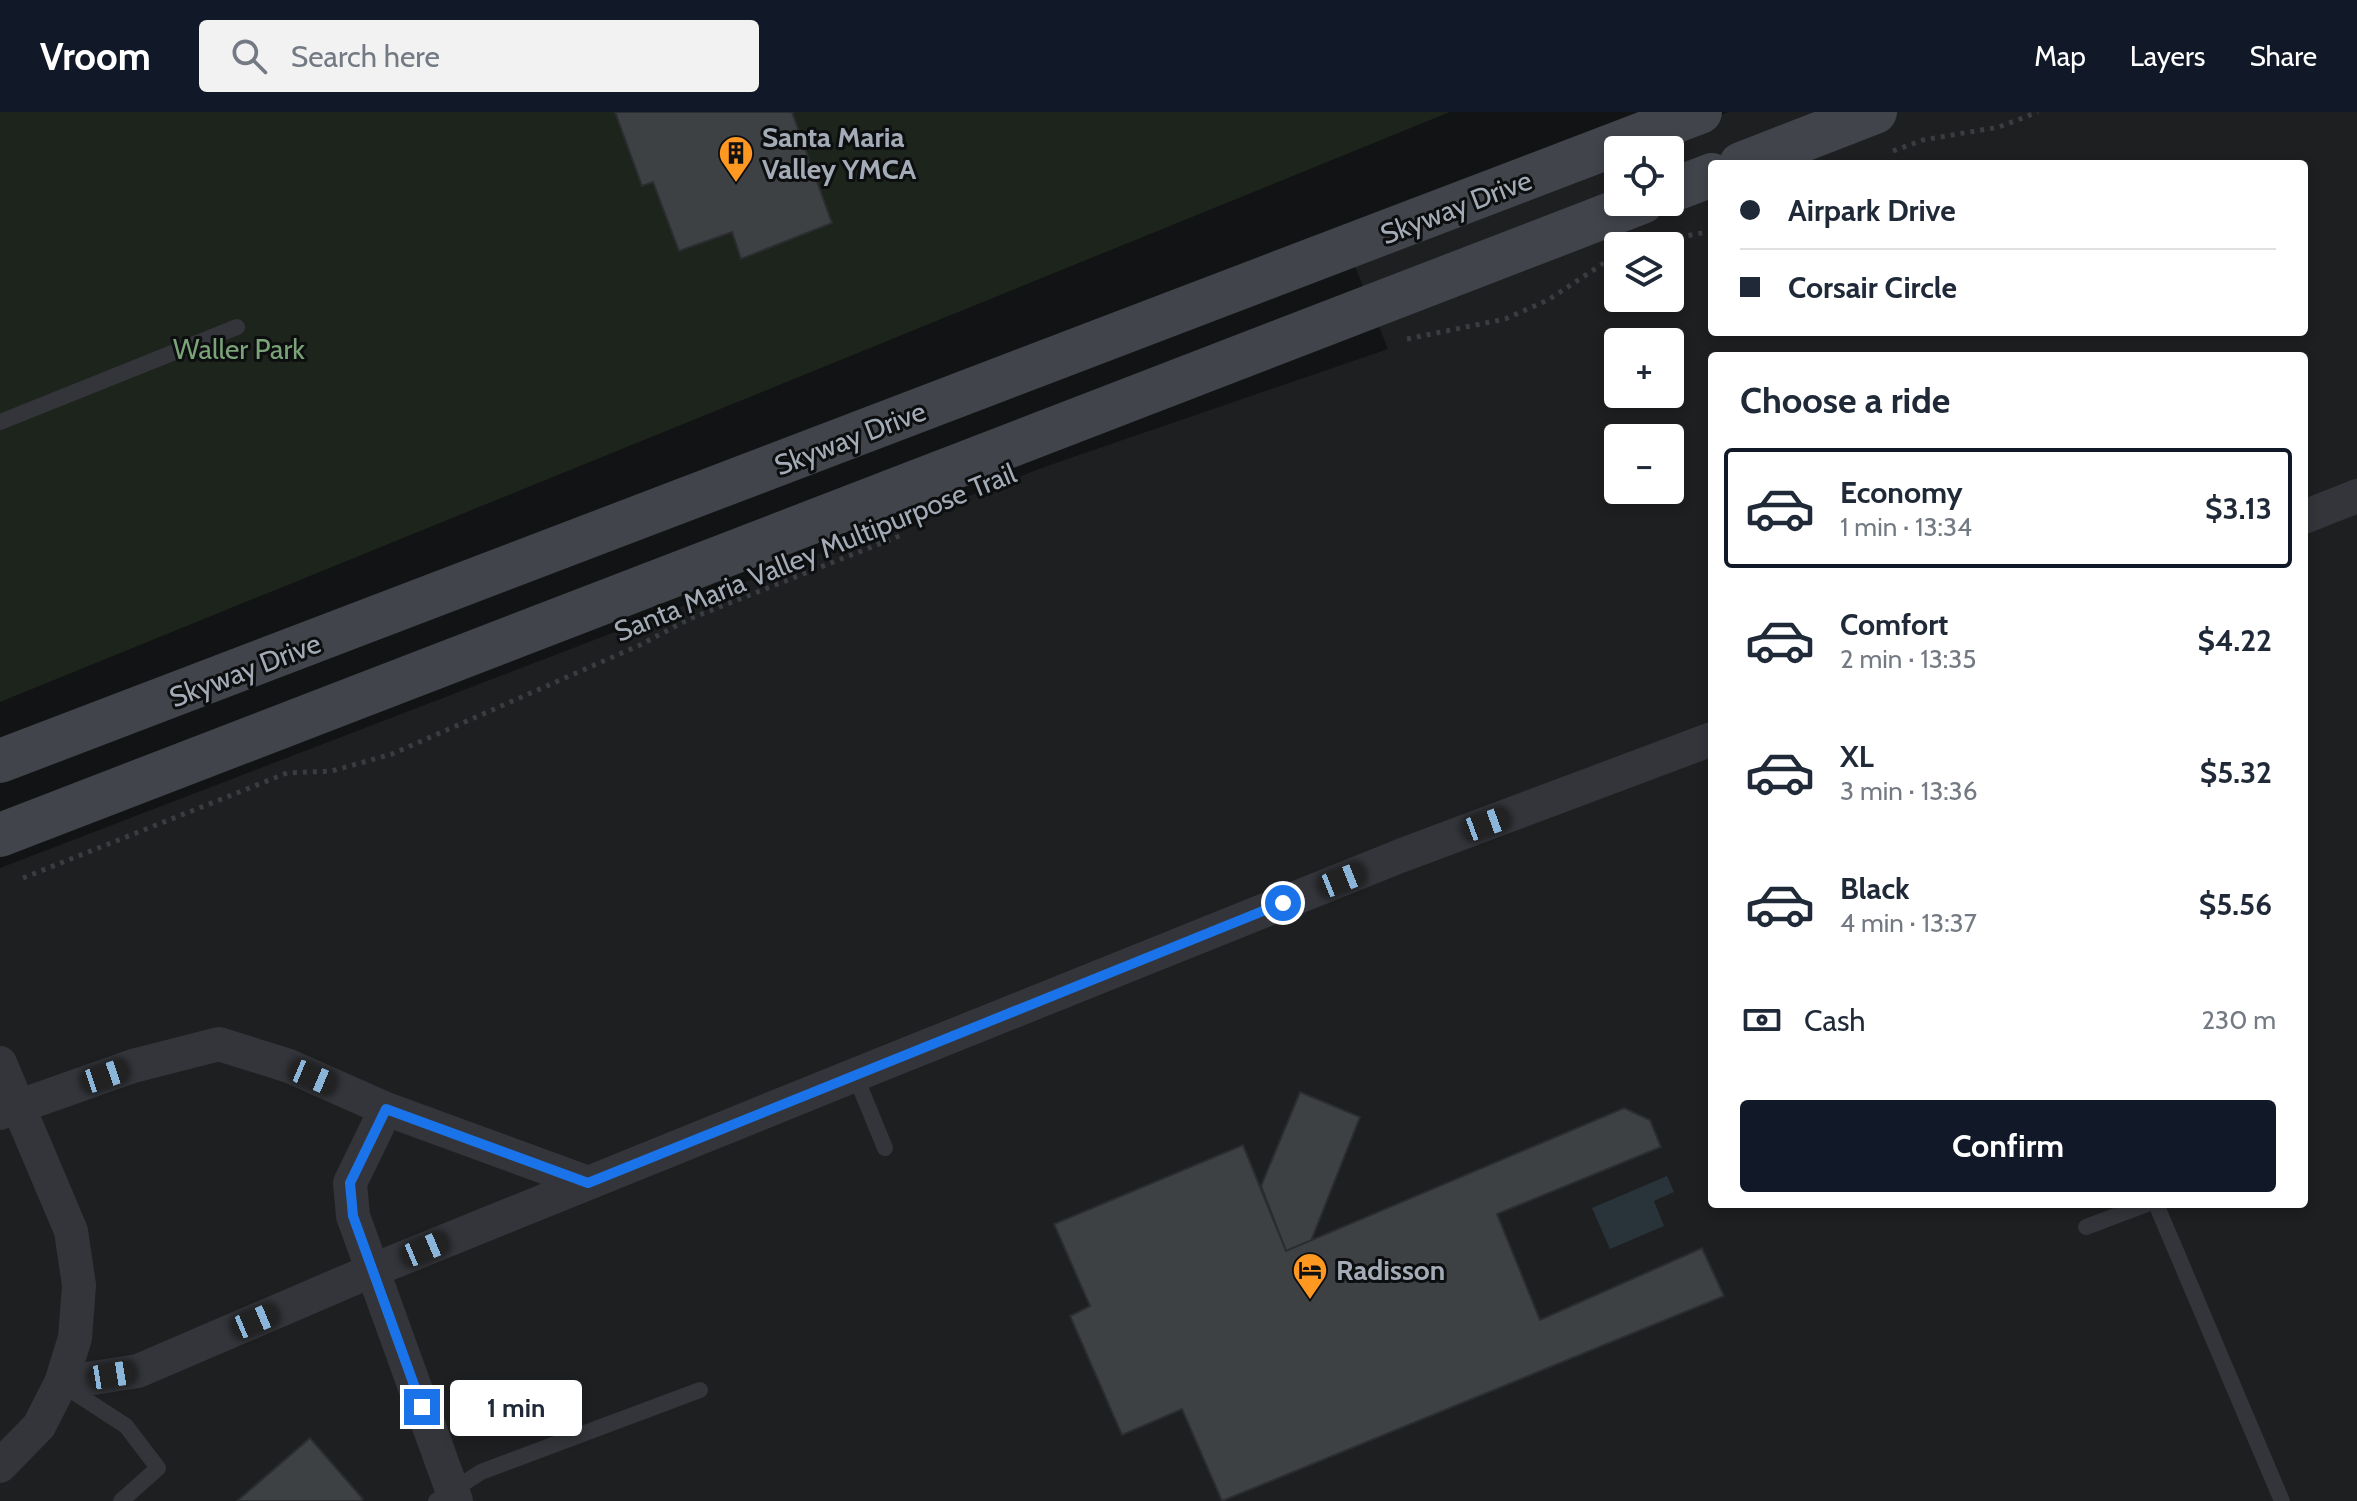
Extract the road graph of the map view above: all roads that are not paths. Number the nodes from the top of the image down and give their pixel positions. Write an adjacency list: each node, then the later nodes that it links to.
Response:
1 (1700, 112): 12 (main road, Skyway Drive)
2 (1875, 112): 3 (main road)
3 (1751, 160)
4 (1708, 177): 5 (main road)
5 (1684, 186)
6 (1647, 222): 13 (main road)
7 (237, 327): 8 (lane)
8 (0, 422)
9 (2357, 496): 10 (street)
10 (2308, 515)
11 (1708, 740): 15 (street)
12 (0, 761)
13 (0, 835)
14 (0, 1063): 17 (street)
15 (855, 1075): 18 (lane); 19 (street)
16 (386, 1109): 17 (street); 19 (street); 23 (street)
17 (10, 1110): 24 (street)
18 (885, 1148)
19 (588, 1183): 23 (street)
20 (2136, 1208): 22 (lane)
21 (2158, 1208): 29 (lane)
22 (2086, 1227)
23 (371, 1271): 24 (street); 27 (street)
24 (61, 1383): 26 (street); 28 (lane)
25 (700, 1390): 27 (lane)
26 (0, 1466)
27 (448, 1497)
28 (121, 1501)
29 (2282, 1501)

